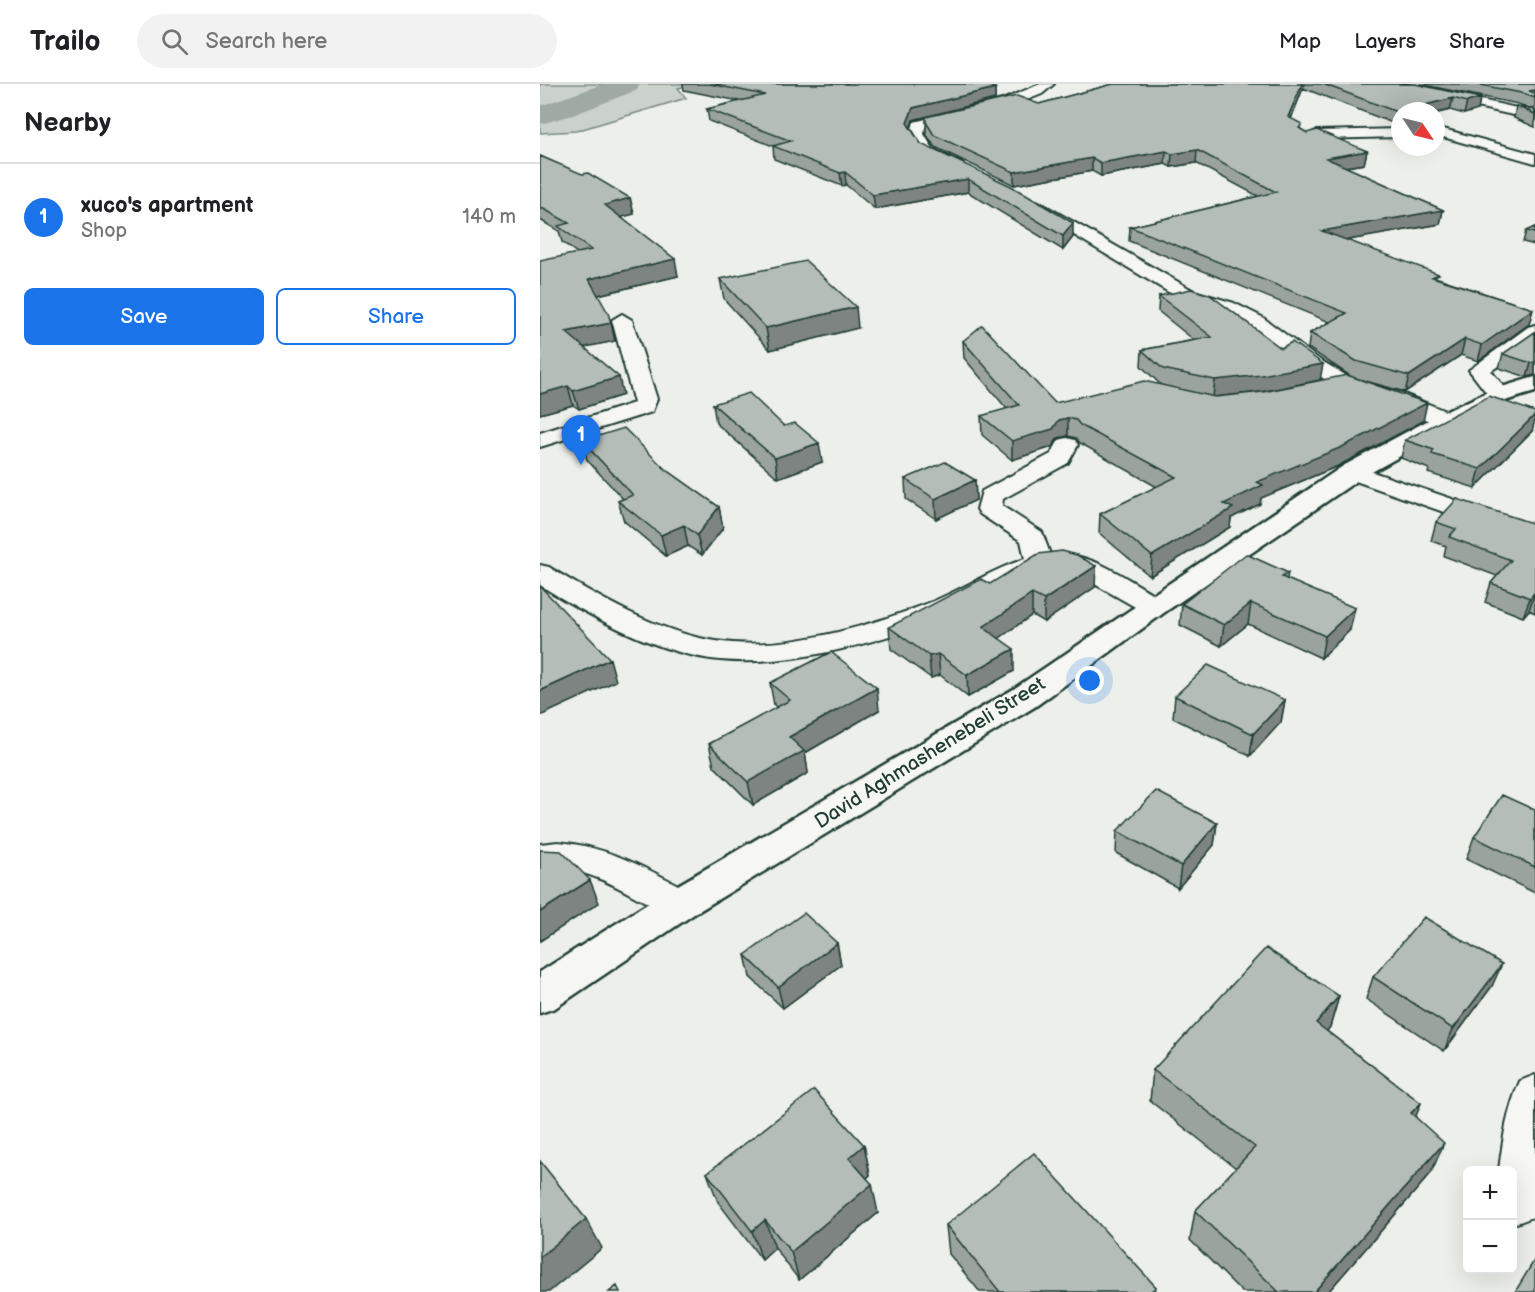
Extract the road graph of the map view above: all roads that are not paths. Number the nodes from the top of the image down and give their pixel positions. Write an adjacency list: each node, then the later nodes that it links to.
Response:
1 (1048, 84): 8 (street)
2 (1391, 84): 3 (street)
3 (1535, 116)
4 (1391, 133): 6 (street)
5 (1445, 134): 7 (street)
6 (1306, 139)
7 (1535, 159)
8 (968, 171)
9 (1018, 195): 12 (street)
10 (622, 320): 17 (street)
11 (1535, 331): 15 (street)
12 (1345, 382): 14 (street); 16 (street)
13 (1535, 384): 15 (street, David Aghmashenebeli Street)
14 (1313, 390)
15 (1500, 394): 16 (street, David Aghmashenebeli Street)
16 (1447, 420): 19 (street, David Aghmashenebeli Street)
17 (540, 440)
18 (1067, 445): 21 (street)
19 (1352, 472): 20 (street); 23 (street, David Aghmashenebeli Street)
20 (1535, 536)
21 (1039, 562): 22 (street); 23 (street)
22 (540, 573)
23 (1154, 606): 25 (street, David Aghmashenebeli Street)
24 (540, 857): 25 (street)
25 (680, 903): 26 (street, David Aghmashenebeli Street)
26 (540, 995)
27 (1535, 1094): 28 (street)
28 (1517, 1201)

